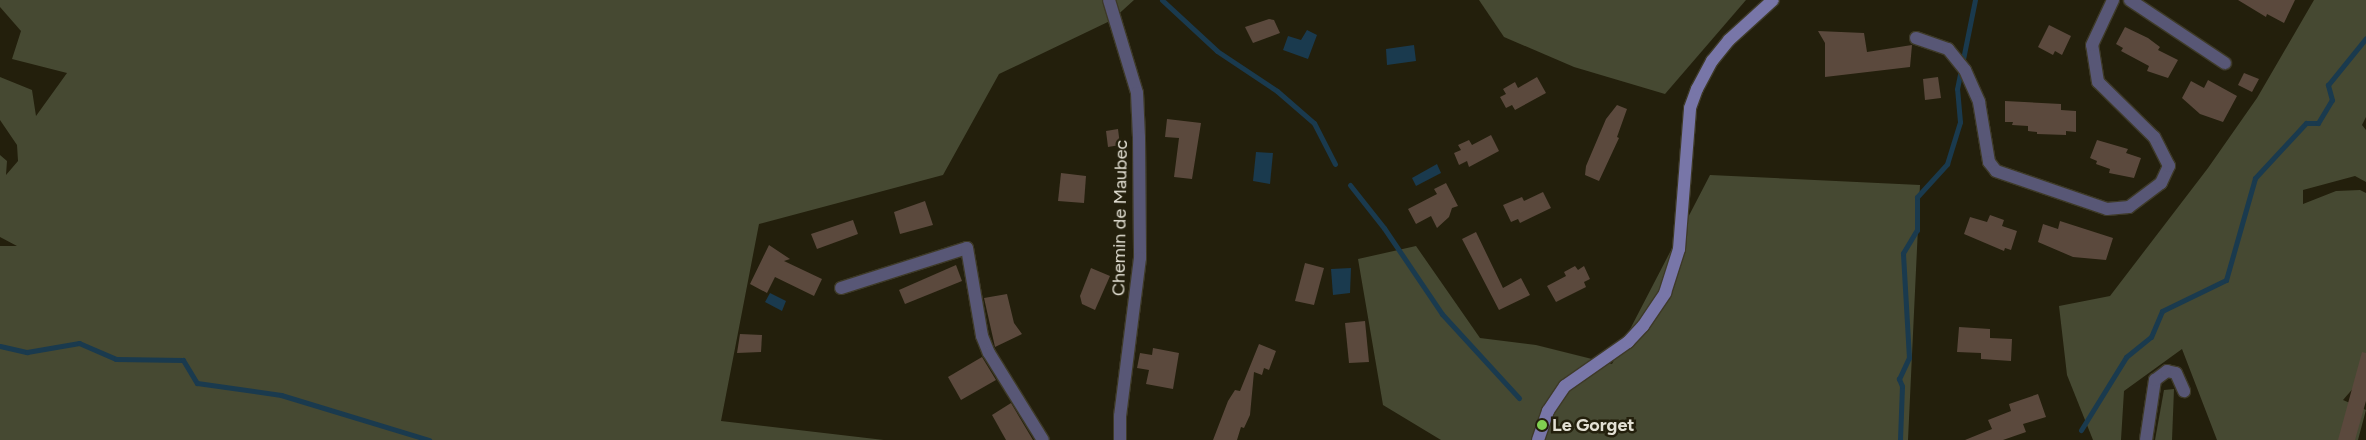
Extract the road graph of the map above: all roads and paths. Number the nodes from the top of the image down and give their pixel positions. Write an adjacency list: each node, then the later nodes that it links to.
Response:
1 (1109, 0): 10 (street, Chemin de Maubec)
2 (1773, 0): 11 (main road)
3 (2113, 0): 5 (street)
4 (2130, 0): 6 (street)
5 (1916, 38)
6 (2226, 63)
7 (841, 288): 9 (street)
8 (2184, 391): 12 (street)
9 (1043, 440)
10 (1120, 440)
11 (1538, 440)
12 (2146, 440)

